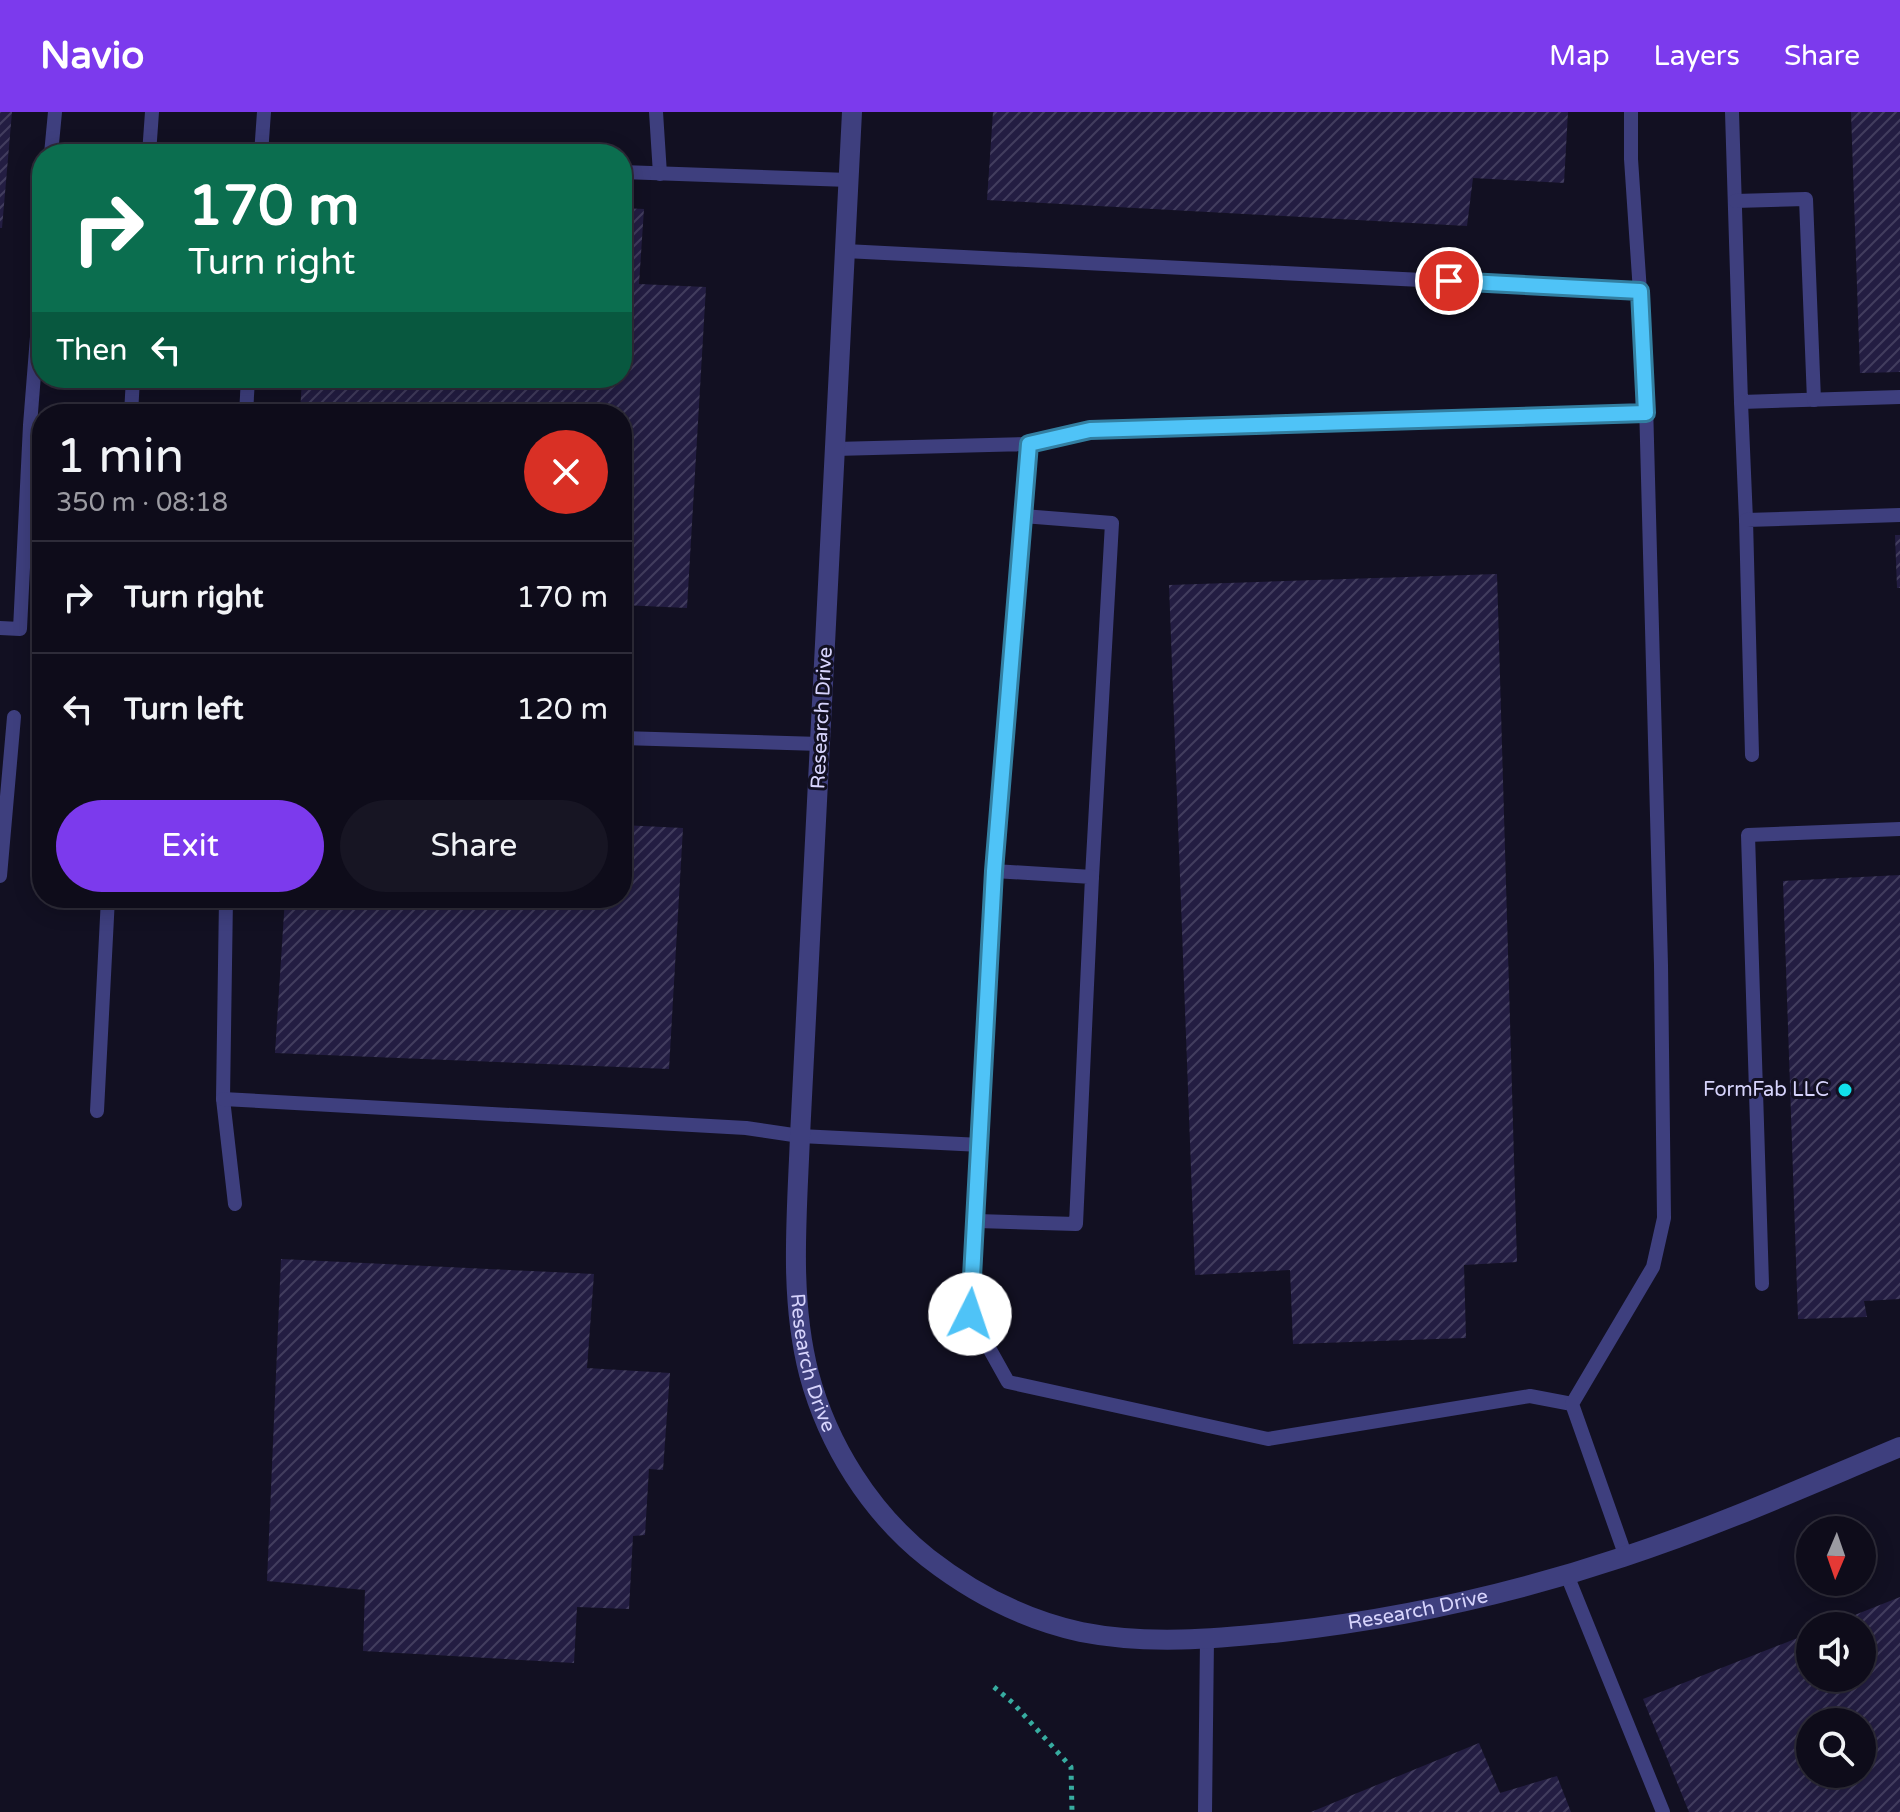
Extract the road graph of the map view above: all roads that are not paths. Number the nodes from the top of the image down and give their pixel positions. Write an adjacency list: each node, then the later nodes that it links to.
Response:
1 (55, 112): 8 (lane)
2 (152, 112): 9 (lane)
3 (264, 112): 10 (lane)
4 (656, 112): 12 (lane)
5 (852, 112): 13 (street, Research Drive)
6 (1631, 112): 16 (lane)
7 (1732, 112): 14 (lane)
8 (52, 144)
9 (150, 144)
10 (262, 144)
11 (632, 173): 12 (lane)
12 (660, 174): 13 (lane)
13 (849, 180): 15 (street, Research Drive)
14 (1735, 201): 19 (lane); 20 (lane)
15 (845, 251): 16 (lane); 23 (street, Research Drive)
16 (1640, 291): 21 (lane)
17 (33, 388): 27 (lane)
18 (1900, 397): 19 (lane)
19 (1814, 400): 20 (lane)
20 (1741, 402): 26 (lane)
21 (1646, 413): 22 (lane); 45 (lane)
22 (1029, 444): 23 (lane); 25 (lane)
23 (835, 449): 30 (street, Research Drive)
24 (1900, 515): 26 (lane)
25 (1023, 516): 33 (lane); 35 (lane)
26 (1746, 520): 31 (lane)
27 (0, 628)
28 (14, 717): 34 (lane)
29 (632, 738): 30 (lane)
30 (820, 744): 40 (street, Research Drive)
31 (1752, 755)
32 (1900, 829): 44 (lane)
33 (994, 871): 35 (lane); 41 (lane)
34 (0, 876)
35 (1092, 877): 43 (lane)
36 (107, 908): 39 (lane)
37 (226, 908): 38 (lane)
38 (223, 1099): 40 (lane); 42 (lane)
39 (97, 1111)
40 (800, 1136): 41 (lane); 49 (street, Research Drive)
41 (981, 1145): 43 (lane)
42 (235, 1204)
43 (977, 1221): 45 (lane)
44 (1762, 1284)
45 (1572, 1404): 47 (lane)
46 (1900, 1447): 47 (street, Research Drive)
47 (1626, 1557): 48 (street, Research Drive)
48 (1567, 1575): 49 (street, Research Drive); 51 (lane)
49 (1207, 1639): 50 (lane)
50 (1205, 1812)
51 (1663, 1812)

